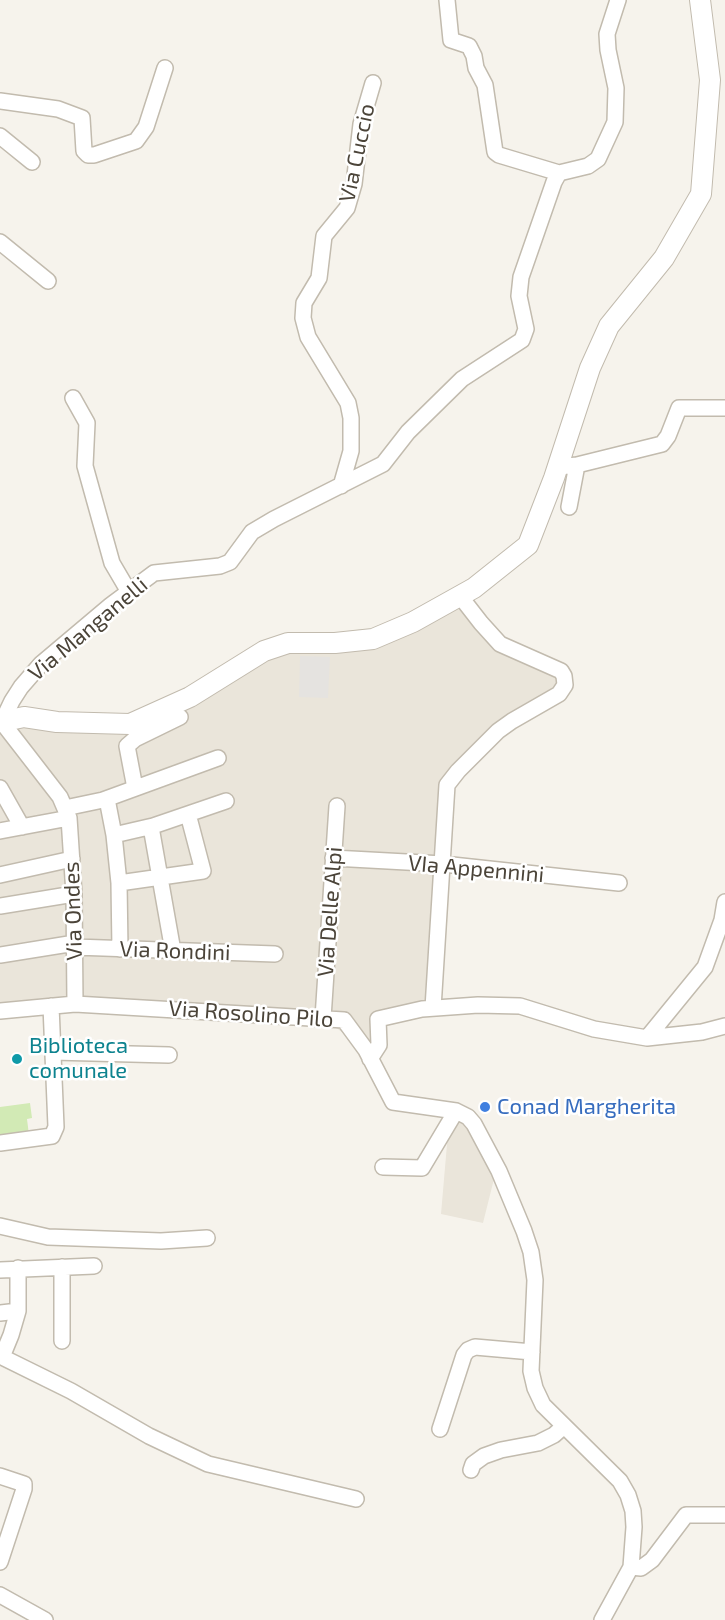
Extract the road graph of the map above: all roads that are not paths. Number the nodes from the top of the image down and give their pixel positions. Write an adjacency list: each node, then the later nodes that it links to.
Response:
1 (447, 0): 9 (street)
2 (618, 0): 9 (street)
3 (700, 0): 14 (street)
4 (165, 68): 6 (street)
5 (373, 83): 15 (street, Via Cuccio)
6 (0, 101)
7 (0, 136): 8 (street)
8 (32, 162)
9 (559, 174): 15 (street, Via Manganelli)
10 (0, 242): 11 (street)
11 (48, 281)
12 (73, 398): 17 (street)
13 (725, 408): 14 (street)
14 (567, 466): 16 (street); 18 (street)
15 (341, 486): 17 (street, Via Manganelli)
16 (569, 507)
17 (129, 592): 20 (street, Via Manganelli)
18 (460, 596): 20 (street); 35 (street)
19 (180, 717): 23 (street)
20 (1, 722): 27 (street)
21 (218, 758): 23 (street)
22 (0, 788): 29 (street)
23 (135, 788): 24 (street)
24 (107, 799): 27 (street); 32 (street)
25 (226, 801): 28 (street)
26 (337, 806): 33 (street, Via Delle Alpi)
27 (67, 813): 29 (street); 34 (street, Via Ondes)
28 (188, 814): 30 (street); 37 (street)
29 (22, 827): 31 (street)
30 (152, 827): 32 (street); 37 (street)
31 (0, 831)
32 (114, 835): 38 (street)
33 (333, 858): 35 (street, VIa Appennini); 52 (street, Via Delle Alpi)
34 (72, 859): 36 (street); 40 (street, Via Ondes)
35 (443, 864): 39 (street, VIa Appennini); 50 (street)
36 (0, 875)
37 (161, 879): 38 (street); 45 (street)
38 (119, 883): 44 (street)
39 (619, 883)
40 (74, 894): 42 (street); 43 (street, Via Ondes)
41 (725, 902): 54 (street)
42 (0, 906)
43 (75, 945): 44 (street, Via Rondini); 47 (street, Via Rondini); 48 (street, Via Ondes)
44 (120, 949): 45 (street, Via Rondini)
45 (173, 951): 46 (street, Via Rondini)
46 (275, 954)
47 (0, 955)
48 (75, 1004): 49 (street, Via Rosolino Pilo); 52 (street, Via Rosolino Pilo)
49 (51, 1006): 51 (street, Via Rosolino Pilo); 55 (street)
50 (433, 1008): 54 (street); 57 (street)
51 (0, 1011)
52 (323, 1018): 57 (street, Via Rosolino Pilo)
53 (725, 1026): 54 (street)
54 (647, 1038)
55 (53, 1052): 56 (street); 59 (street)
56 (169, 1055)
57 (370, 1059): 58 (street, Via Rosolino Pilo)
58 (456, 1111): 60 (street); 70 (street)
59 (0, 1143)
60 (382, 1167)
61 (0, 1226): 62 (street)
62 (207, 1238)
63 (94, 1266): 65 (street)
64 (18, 1268): 65 (street); 66 (street); 67 (street)
65 (62, 1268): 69 (street)
66 (0, 1270)
67 (18, 1311): 68 (street); 71 (street)
68 (0, 1313)
69 (62, 1341)
70 (532, 1352): 72 (street); 73 (street)
71 (1, 1356): 76 (street)
72 (564, 1426): 74 (street); 79 (street)
73 (440, 1429)
74 (471, 1470)
75 (0, 1476): 78 (street)
76 (356, 1499)
77 (725, 1515): 79 (street)
78 (0, 1562)
79 (631, 1567): 82 (street)
80 (0, 1595): 81 (street)
81 (45, 1620)
82 (602, 1620)

